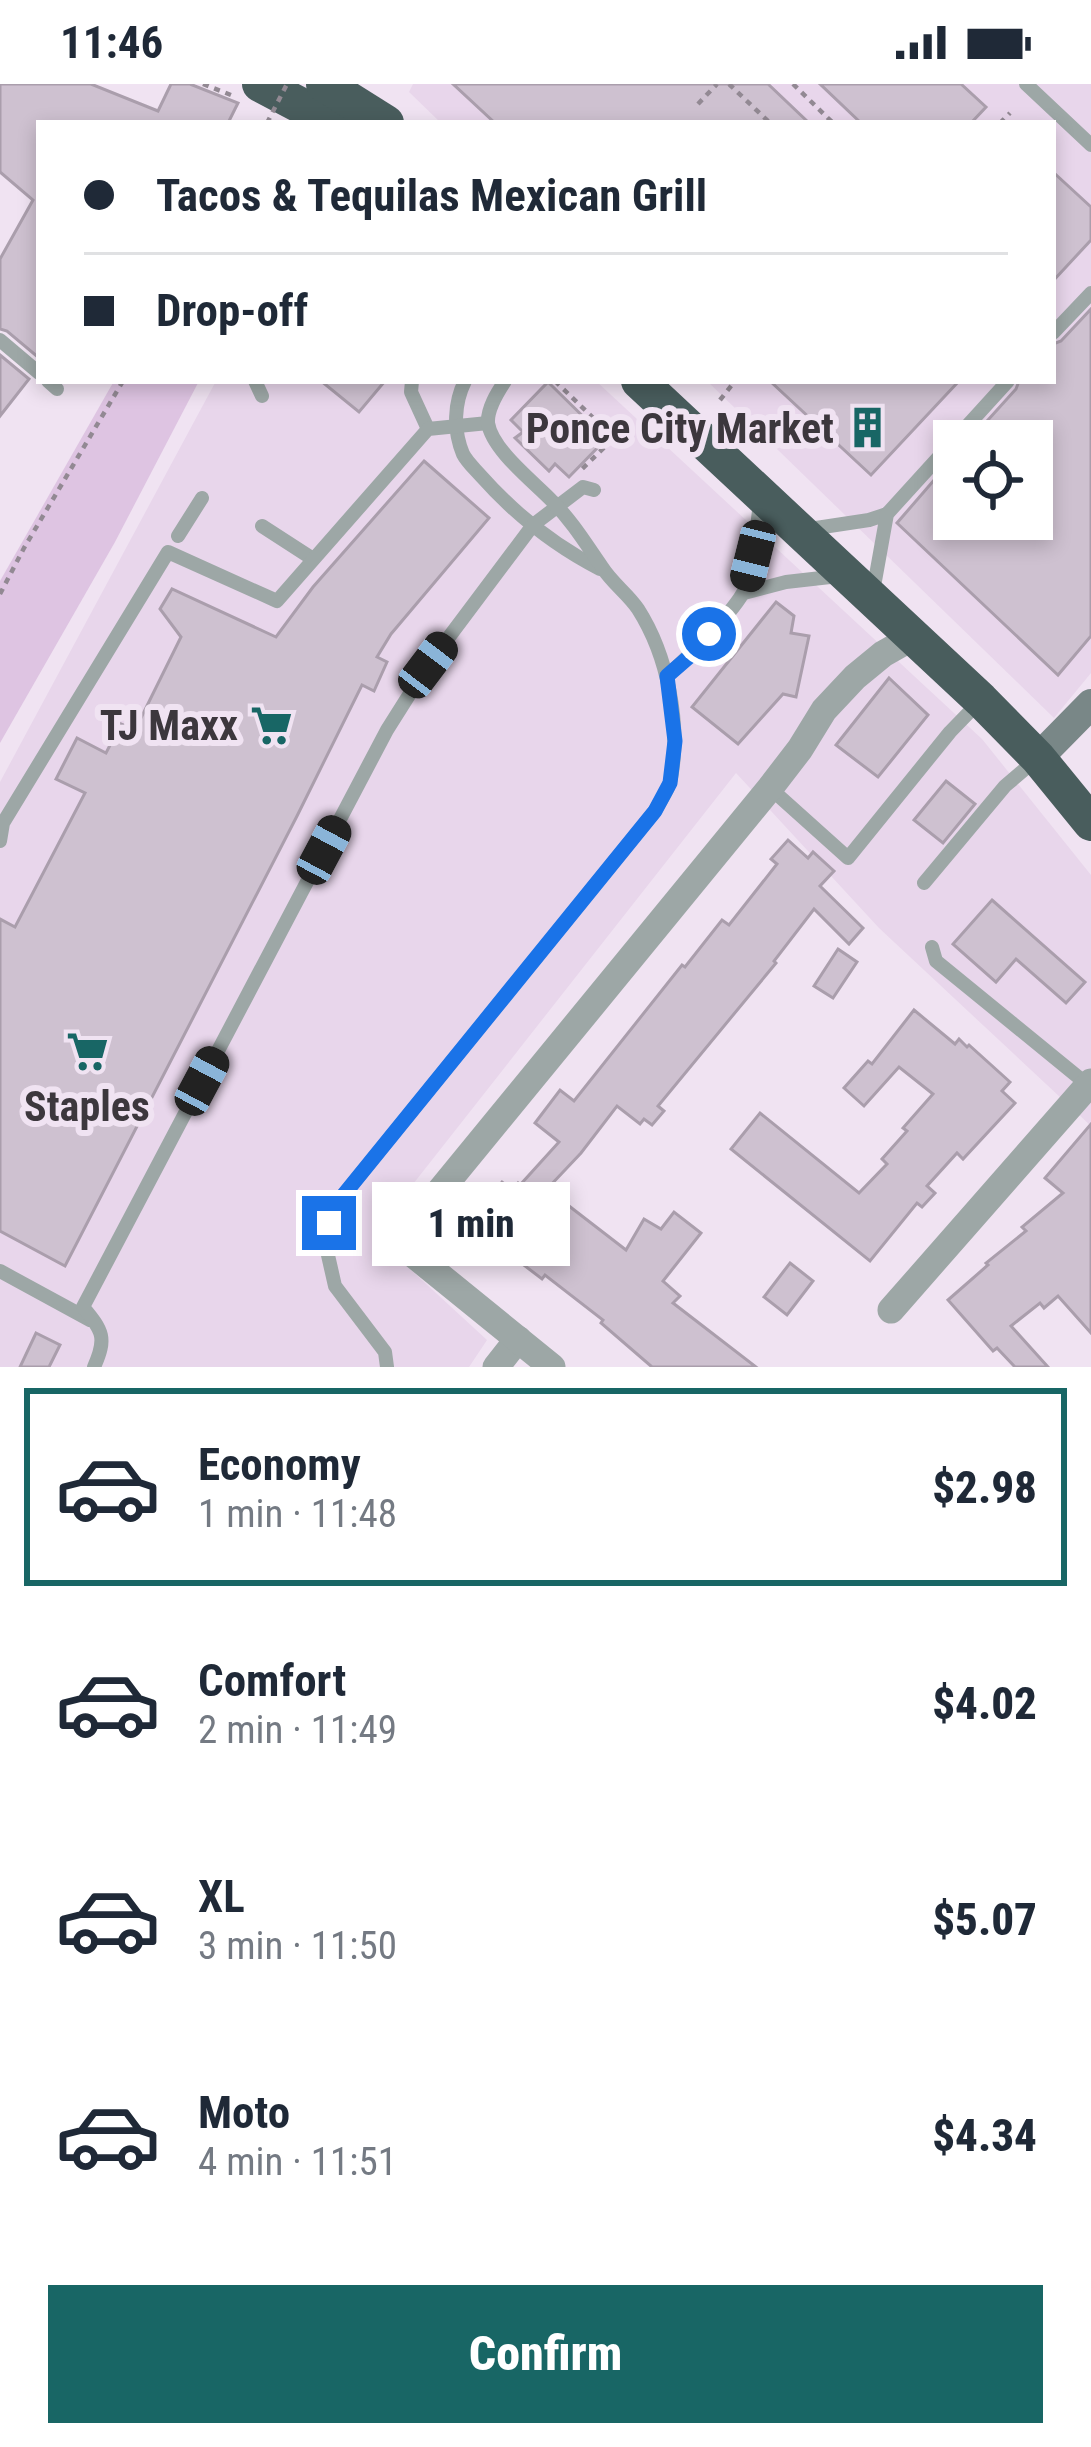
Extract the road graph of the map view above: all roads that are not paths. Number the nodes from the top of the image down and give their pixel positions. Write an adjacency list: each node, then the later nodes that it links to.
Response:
1 (260, 84): 4 (highway)
2 (324, 84): 5 (highway)
3 (1026, 84): 6 (lane)
4 (328, 120)
5 (381, 120)
6 (1091, 145)
7 (1091, 293): 8 (lane)
8 (1056, 330)
9 (0, 340): 10 (lane)
10 (36, 370)
11 (412, 384): 18 (lane)
12 (464, 384): 17 (lane)
13 (503, 384): 16 (lane)
14 (642, 384): 20 (highway)
15 (1005, 384): 23 (lane)
16 (488, 423): 17 (lane); 22 (lane)
17 (457, 426): 18 (lane); 24 (lane)
18 (428, 429): 28 (lane)
19 (594, 490): 22 (lane)
20 (760, 496): 26 (highway); 31 (lane)
21 (202, 498): 27 (lane)
22 (556, 505): 24 (lane); 29 (lane)
23 (887, 514): 26 (lane); 30 (lane)
24 (533, 525): 29 (lane); 45 (lane)
25 (262, 526): 28 (lane)
26 (797, 531): 30 (highway)
27 (178, 536)
28 (313, 559): 39 (lane)
29 (604, 571): 33 (lane)
30 (859, 587): 31 (lane); 32 (highway)
31 (744, 593): 33 (lane)
32 (913, 637): 34 (highway); 37 (street)
33 (667, 676): 48 (lane)
34 (981, 700): 36 (highway); 37 (lane)
35 (1091, 704): 36 (street)
36 (1038, 758): 38 (highway); 40 (lane)
37 (770, 788): 46 (street)
38 (1091, 823)
39 (0, 841)
40 (924, 883)
41 (932, 947): 42 (lane)
42 (1090, 1084): 44 (street)
43 (0, 1270): 45 (lane)
44 (891, 1310)
45 (99, 1325): 47 (lane)
46 (518, 1340): 49 (street); 50 (street)
47 (94, 1367)
48 (387, 1367)
49 (496, 1367)
50 (552, 1367)

